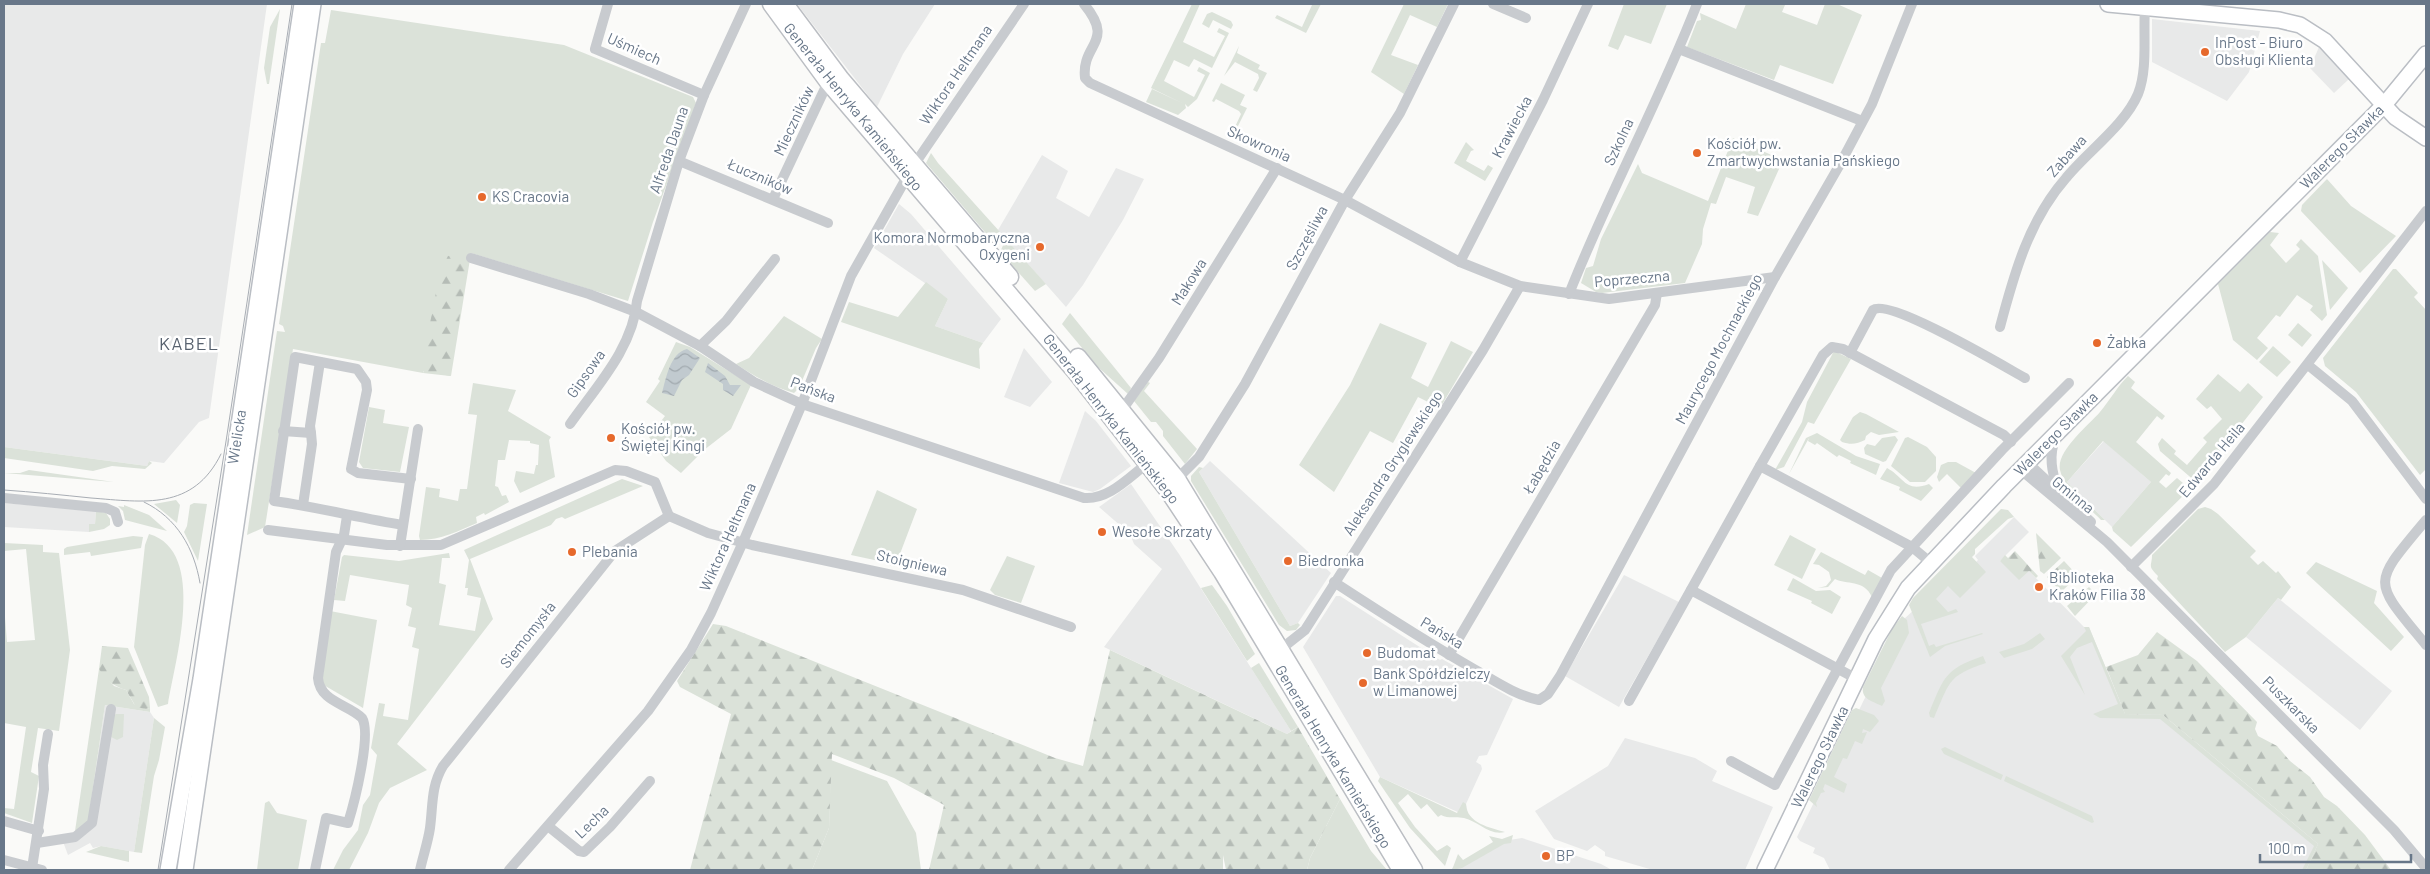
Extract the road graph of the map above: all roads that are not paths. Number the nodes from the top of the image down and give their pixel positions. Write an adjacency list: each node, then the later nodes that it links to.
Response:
1 (302, 4): 99 (main road, Wielicka)
2 (313, 4): 100 (main road, Wielicka)
3 (608, 4): 21 (street, Uśmiech)
4 (746, 4): 21 (street, Alfreda Dauna)
5 (771, 4): 20 (main road, Generała Henryka Kamieńskiego)
6 (786, 4): 27 (main road, Generała Henryka Kamieńskiego)
7 (1024, 4): 27 (street, Wiktora Heltmana)
8 (1084, 4): 26 (street, Skowronia)
9 (1454, 4): 29 (street, Szczęśliwa)
10 (1494, 4): 17 (street)
11 (1588, 4): 34 (street, Krawiecka)
12 (1698, 4): 18 (street, Szkolna)
13 (1912, 4): 23 (street, Maurycego Mochnackiego)
14 (2108, 4): 15 (main road)
15 (2115, 4): 16 (main road)
16 (2145, 7): 22 (main road); 41 (street, Zabawa)
17 (1526, 18)
18 (1679, 49): 23 (street); 39 (street, Szkolna)
19 (2426, 54): 22 (main road, Walerego Sławka)
20 (828, 82): 27 (main road, Generała Henryka Kamieńskiego); 28 (street, Mieczników)
21 (704, 95): 25 (street, Alfreda Dauna)
22 (2384, 105): 24 (main road); 53 (main road, Walerego Sławka)
23 (1862, 121): 36 (street, Maurycego Mochnackiego)
24 (2426, 138)
25 (680, 160): 28 (street, Łuczników); 40 (street, Alfreda Dauna)
26 (1277, 168): 29 (street, Skowronia); 49 (street, Makowa)
27 (911, 170): 48 (street, Wiktora Heltmana); 49 (main road, Generała Henryka Kamieńskiego); 56 (main road, Generała Henryka Kamieńskiego)
28 (773, 199): 31 (street, Łuczników)
29 (1345, 200): 34 (street, Skowronia); 59 (street, Szczęśliwa)
30 (2426, 212): 45 (street, Edwarda Heila)
31 (828, 223)
32 (471, 258): 40 (street, Pańska)
33 (775, 259): 42 (street)
34 (1460, 262): 35 (street, Skowronia)
35 (1492, 276): 37 (street, Poprzeczna)
36 (1775, 277): 38 (street, Poprzeczna); 86 (street, Maurycego Mochnackiego)
37 (1520, 286): 39 (street, Poprzeczna); 78 (street, Aleksandra Gryglewskiego)
38 (1657, 293): 39 (street, Poprzeczna); 83 (street, Łabędzia)
39 (1569, 294)
40 (636, 312): 42 (street, Pańska); 50 (street, Gipsowa)
41 (2000, 327)
42 (700, 346): 48 (street, Pańska)
43 (1850, 353): 46 (street); 55 (street); 57 (street)
44 (320, 362): 52 (street); 54 (street); 60 (street)
45 (2308, 365): 63 (street); 77 (street, Edwarda Heila)
46 (2026, 378)
47 (2069, 383): 55 (street)
48 (802, 404): 56 (street, Pańska); 72 (street, Wiktora Heltmana)
49 (1122, 410): 59 (main road, Generała Henryka Kamieńskiego)
50 (570, 424)
51 (418, 429): 60 (street)
52 (283, 431): 54 (street); 64 (street)
53 (2058, 432): 58 (main road, Walerego Sławka); 61 (street, Gminna)
54 (311, 433): 64 (street)
55 (2011, 442): 75 (street)
56 (1148, 463): 104 (main road, Generała Henryka Kamieńskiego)
57 (1760, 466): 75 (street); 79 (street)
58 (2025, 466): 61 (street, Gminna); 73 (street, Gminna); 76 (main road, Walerego Sławka)
59 (1177, 479): 82 (main road, Generała Henryka Kamieńskiego)
60 (411, 480): 69 (street)
61 (2058, 490): 73 (street, Gminna)
62 (4, 498): 68 (street)
63 (2426, 499)
64 (303, 505): 65 (street)
65 (347, 516): 69 (street); 71 (street)
66 (669, 516): 72 (street); 74 (street); 102 (street, Siemomysła)
67 (2426, 520): 81 (street)
68 (118, 522)
69 (403, 525): 74 (street)
70 (268, 530): 71 (street)
71 (342, 541): 74 (street); 101 (street)
72 (743, 542): 80 (street, Stoigniewa); 93 (street, Wiktora Heltmana)
73 (2106, 542): 77 (street, Gminna)
74 (400, 546)
75 (1912, 547): 76 (street); 84 (street)
76 (1930, 562): 85 (main road, Walerego Sławka)
77 (2131, 567): 97 (street, Puszkarska)
78 (1334, 582): 82 (street, Aleksandra Gryglewskiego); 83 (street, Pańska)
79 (1691, 590): 84 (street); 87 (street)
80 (1071, 626)
81 (2426, 645)
82 (1281, 649): 105 (main road, Generała Henryka Kamieńskiego)
83 (1449, 655): 86 (street, Pańska)
84 (1838, 669): 85 (street); 90 (street)
85 (1857, 679): 106 (main road, Walerego Sławka)
86 (1539, 700)
87 (1628, 701)
88 (111, 709): 95 (street)
89 (48, 734): 94 (street)
90 (1731, 761)
91 (650, 782): 93 (street, Lecha)
92 (4, 821): 94 (street)
93 (548, 826): 103 (street, Wiktora Heltmana)
94 (39, 831): 95 (street)
95 (37, 842): 98 (street)
96 (4, 860): 98 (street)
97 (2426, 868)
98 (37, 869)
99 (168, 870)
100 (185, 870)
101 (315, 870)
102 (420, 870)
103 (509, 870)
104 (1400, 870)
105 (1414, 870)
106 (1765, 870)

